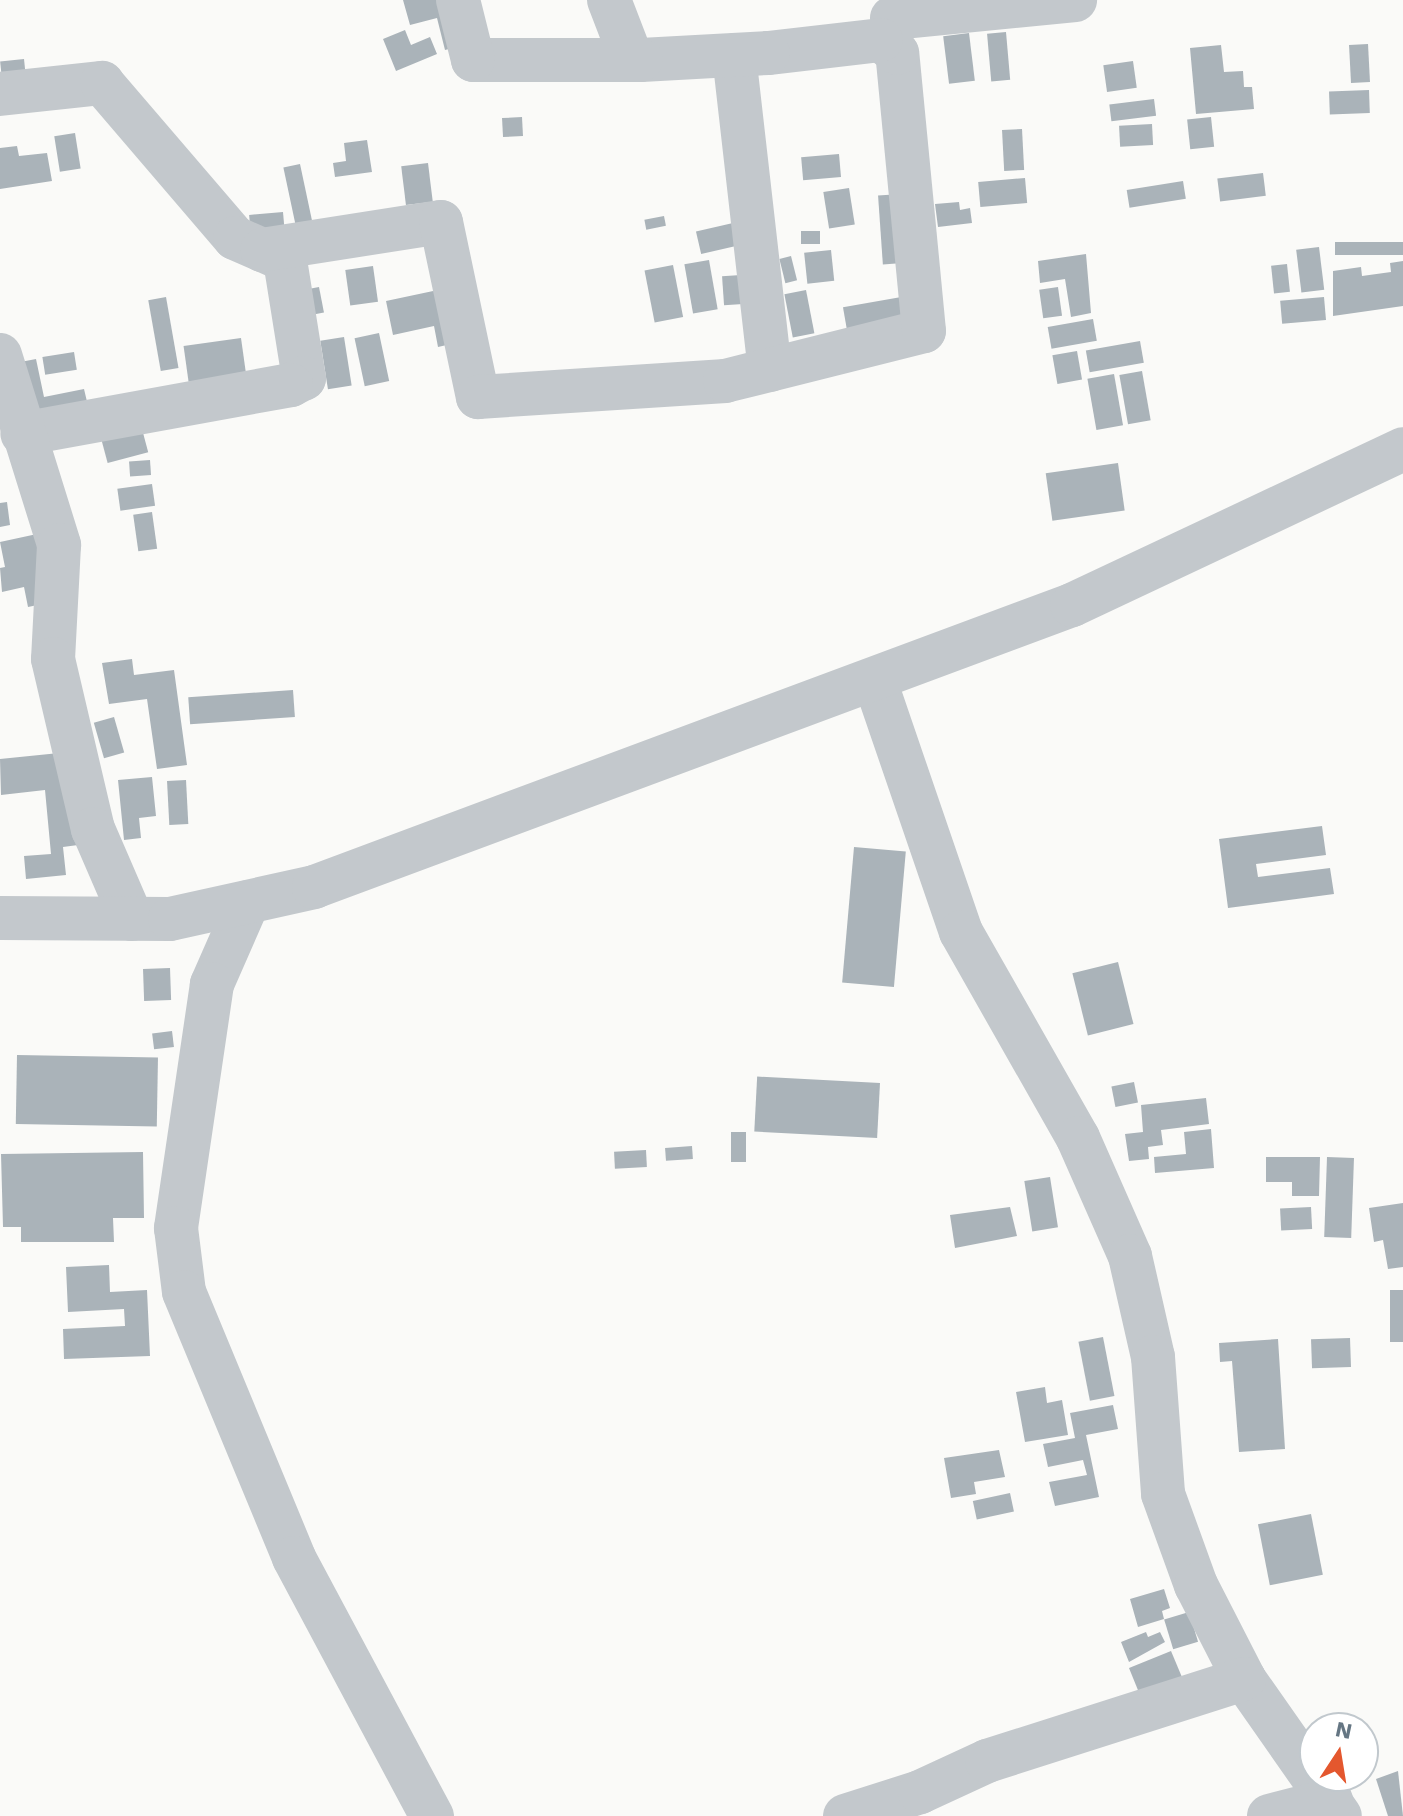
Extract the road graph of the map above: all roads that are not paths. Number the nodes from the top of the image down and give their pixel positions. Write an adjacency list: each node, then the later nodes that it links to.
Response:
1 (458, 0): 6 (street)
2 (609, 0): 6 (street)
3 (1075, 0): 4 (street)
4 (893, 24): 5 (street); 10 (street)
5 (734, 55): 6 (street); 10 (street)
6 (632, 60)
7 (0, 94): 8 (street)
8 (262, 250): 10 (street); 11 (street)
9 (0, 355): 11 (street)
10 (770, 370)
11 (22, 434): 16 (street)
12 (1403, 449): 13 (street)
13 (875, 681): 14 (street); 17 (street)
14 (248, 902): 16 (street); 19 (street)
15 (0, 918): 16 (street)
16 (132, 919)
17 (1244, 1679): 18 (street); 20 (street)
18 (1335, 1808): 21 (street)
19 (432, 1816)
20 (845, 1816)
21 (1269, 1816)

